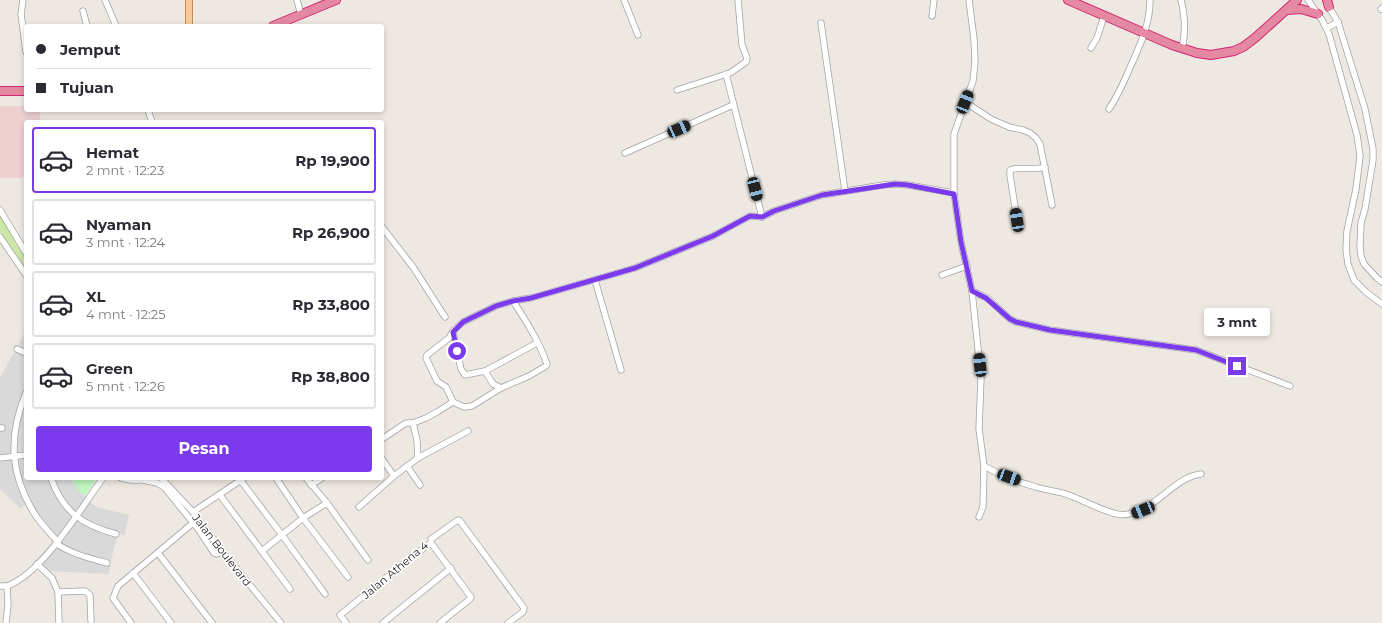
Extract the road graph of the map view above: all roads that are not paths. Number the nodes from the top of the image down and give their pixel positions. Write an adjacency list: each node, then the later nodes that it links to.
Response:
1 (23, 0): 31 (street)
2 (105, 0): 25 (street)
3 (189, 0): 26 (main road)
4 (296, 0): 19 (street)
5 (336, 0): 19 (highway)
6 (624, 0): 30 (street)
7 (738, 0): 34 (street)
8 (934, 0): 20 (street)
9 (970, 0): 38 (street)
10 (1068, 0): 21 (highway)
11 (1150, 0): 29 (street)
12 (1181, 0): 33 (street)
13 (1297, 0): 16 (highway)
14 (1308, 0): 18 (street)
15 (1327, 2): 22 (street)
16 (1287, 10): 18 (highway); 33 (highway)
17 (83, 11): 24 (street)
18 (1318, 14): 28 (street)
19 (301, 15): 27 (highway)
20 (932, 16)
21 (1104, 16): 29 (highway); 32 (street)
22 (1338, 22): 28 (street); 56 (street)
23 (821, 23): 43 (street)
24 (86, 24)
25 (115, 24)
26 (189, 24)
27 (278, 24)
28 (1326, 28): 59 (street)
29 (1145, 34): 33 (highway); 40 (street)
30 (638, 35)
31 (24, 37)
32 (1091, 48)
33 (1182, 49)
34 (726, 74): 35 (street); 39 (street)
35 (677, 90)
36 (0, 91): 37 (highway)
37 (24, 91)
38 (965, 102): 42 (street); 44 (street)
39 (733, 105): 41 (street); 47 (street)
40 (1109, 109)
41 (625, 153)
42 (1045, 167): 45 (street); 48 (street)
43 (845, 191): 44 (street); 47 (street)
44 (954, 194): 52 (street)
45 (1052, 205)
46 (0, 210): 51 (street)
47 (762, 217): 55 (street)
48 (1017, 220)
49 (384, 230): 60 (street)
50 (0, 237): 53 (street)
51 (24, 250)
52 (967, 266): 54 (street); 57 (street)
53 (24, 272)
54 (942, 275)
55 (595, 280): 58 (street); 65 (street)
56 (1382, 282)
57 (972, 291): 67 (street); 80 (street)
58 (513, 301): 61 (street); 62 (street)
59 (1382, 304)
60 (445, 317)
61 (453, 332): 66 (street); 70 (street)
62 (537, 343): 66 (street); 68 (street)
63 (17, 349): 64 (street)
64 (24, 352)
65 (621, 370)
66 (485, 371): 68 (street)
67 (1290, 386)
68 (501, 388): 70 (street)
69 (24, 399): 75 (street)
70 (453, 402): 71 (street)
71 (413, 423): 73 (street); 77 (street)
72 (468, 431): 77 (street)
73 (384, 438)
74 (24, 455): 75 (street)
75 (13, 457): 76 (street); 103 (street)
76 (0, 458)
77 (418, 458): 79 (street)
78 (384, 463): 82 (street)
79 (407, 466): 82 (street); 92 (street)
80 (984, 466): 81 (street); 98 (street)
81 (1201, 474)
82 (394, 476): 95 (street)
83 (52, 480): 97 (street)
84 (102, 480): 97 (street)
85 (148, 480): 100 (street)
86 (163, 480): 96 (street, Jalan Boulevard)
87 (242, 480): 93 (street); 102 (street)
88 (277, 480): 99 (street)
89 (308, 480): 91 (street)
90 (319, 480): 91 (street)
91 (312, 485): 94 (street)
92 (420, 485)
93 (220, 495): 96 (street); 105 (street)
94 (327, 503): 99 (street); 108 (street)
95 (359, 507)
96 (193, 512): 106 (street, Jalan Boulevard)
97 (76, 516): 101 (street); 103 (street)
98 (980, 517)
99 (303, 518): 102 (street); 113 (street)
100 (193, 523): 106 (street); 107 (street)
101 (116, 534)
102 (282, 535): 105 (street); 118 (street)
103 (58, 543): 109 (street); 110 (street)
104 (431, 543): 111 (street); 127 (street, Jalan Athena 4); 129 (street, Jalan Athena 4)
105 (262, 551): 116 (street)
106 (223, 552): 126 (street, Jalan Boulevard)
107 (158, 553): 112 (street); 125 (street)
108 (368, 560)
109 (107, 563)
110 (37, 564): 115 (street); 117 (street)
111 (451, 568): 120 (street); 128 (street)
112 (133, 573): 123 (street); 124 (street)
113 (348, 577)
114 (0, 586): 115 (street)
115 (7, 586): 121 (street)
116 (290, 589)
117 (58, 592): 119 (street); 122 (street)
118 (325, 594)
119 (91, 621)
120 (386, 622)
121 (6, 623)
122 (59, 623)
123 (131, 623)
124 (172, 623)
125 (212, 623)
126 (281, 623)
127 (345, 623)
128 (440, 623)
129 (508, 623)

